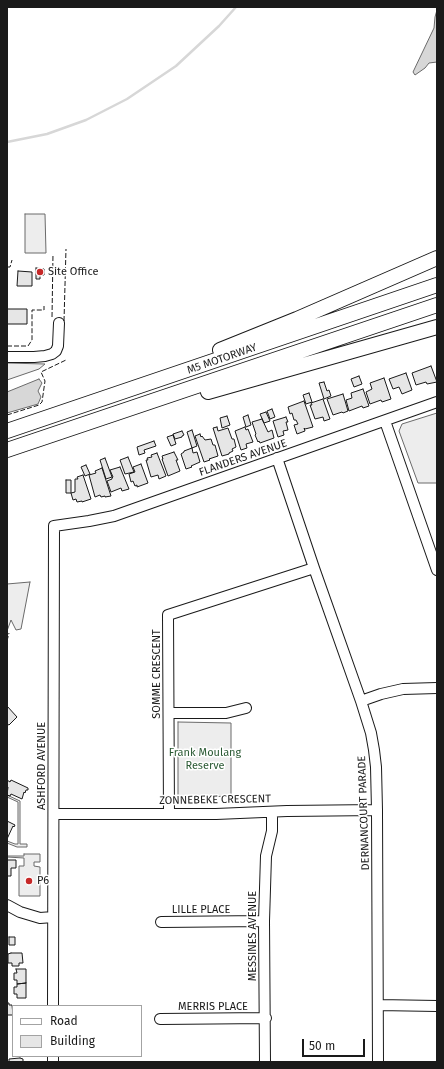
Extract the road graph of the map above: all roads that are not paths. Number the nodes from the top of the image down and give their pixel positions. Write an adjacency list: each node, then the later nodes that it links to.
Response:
1 (437, 258): 8 (highway)
2 (437, 285): 8 (highway, M5 MOTORWAY)
3 (437, 306): 11 (highway, M5 MOTORWAY)
4 (59, 323): 6 (street)
5 (437, 328): 11 (highway)
6 (7, 357)
7 (437, 402): 9 (street, FLANDERS AVENUE)
8 (92, 403): 10 (highway, M5 MOTORWAY)
9 (385, 420): 13 (street, FLANDERS AVENUE); 16 (street)
10 (7, 431)
11 (35, 441): 12 (highway, M5 MOTORWAY)
12 (7, 450)
13 (277, 458): 14 (street, FLANDERS AVENUE); 15 (street, DERNANCOURT PARADE)
14 (54, 526): 23 (street, ASHFORD AVENUE)
15 (314, 568): 18 (street, DERNANCOURT PARADE); 20 (street, SOMME CRESCENT)
16 (437, 570)
17 (437, 688): 18 (street)
18 (361, 701): 21 (street, DERNANCOURT PARADE)
19 (246, 708): 20 (street)
20 (169, 713): 24 (street, SOMME CRESCENT)
21 (377, 810): 22 (street, ZONNEBEKE CRESCENT); 30 (street, DERNANCOURT PARADE)
22 (272, 812): 24 (street, ZONNEBEKE CRESCENT); 27 (street, MESSINES AVENUE)
23 (54, 814): 24 (street, ZONNEBEKE CRESCENT); 26 (street, ASHFORD AVENUE)
24 (169, 814)
25 (7, 905): 26 (street)
26 (53, 917): 29 (street, ASHFORD AVENUE)
27 (264, 921): 28 (street, LILLE PLACE); 32 (street, MESSINES AVENUE)
28 (162, 922)
29 (53, 1005)
30 (378, 1005): 31 (street); 35 (street, DERNANCOURT PARADE)
31 (437, 1006)
32 (266, 1018): 33 (street, MERRIS PLACE); 34 (street, MESSINES AVENUE)
33 (160, 1019)
34 (265, 1062)
35 (378, 1062)

